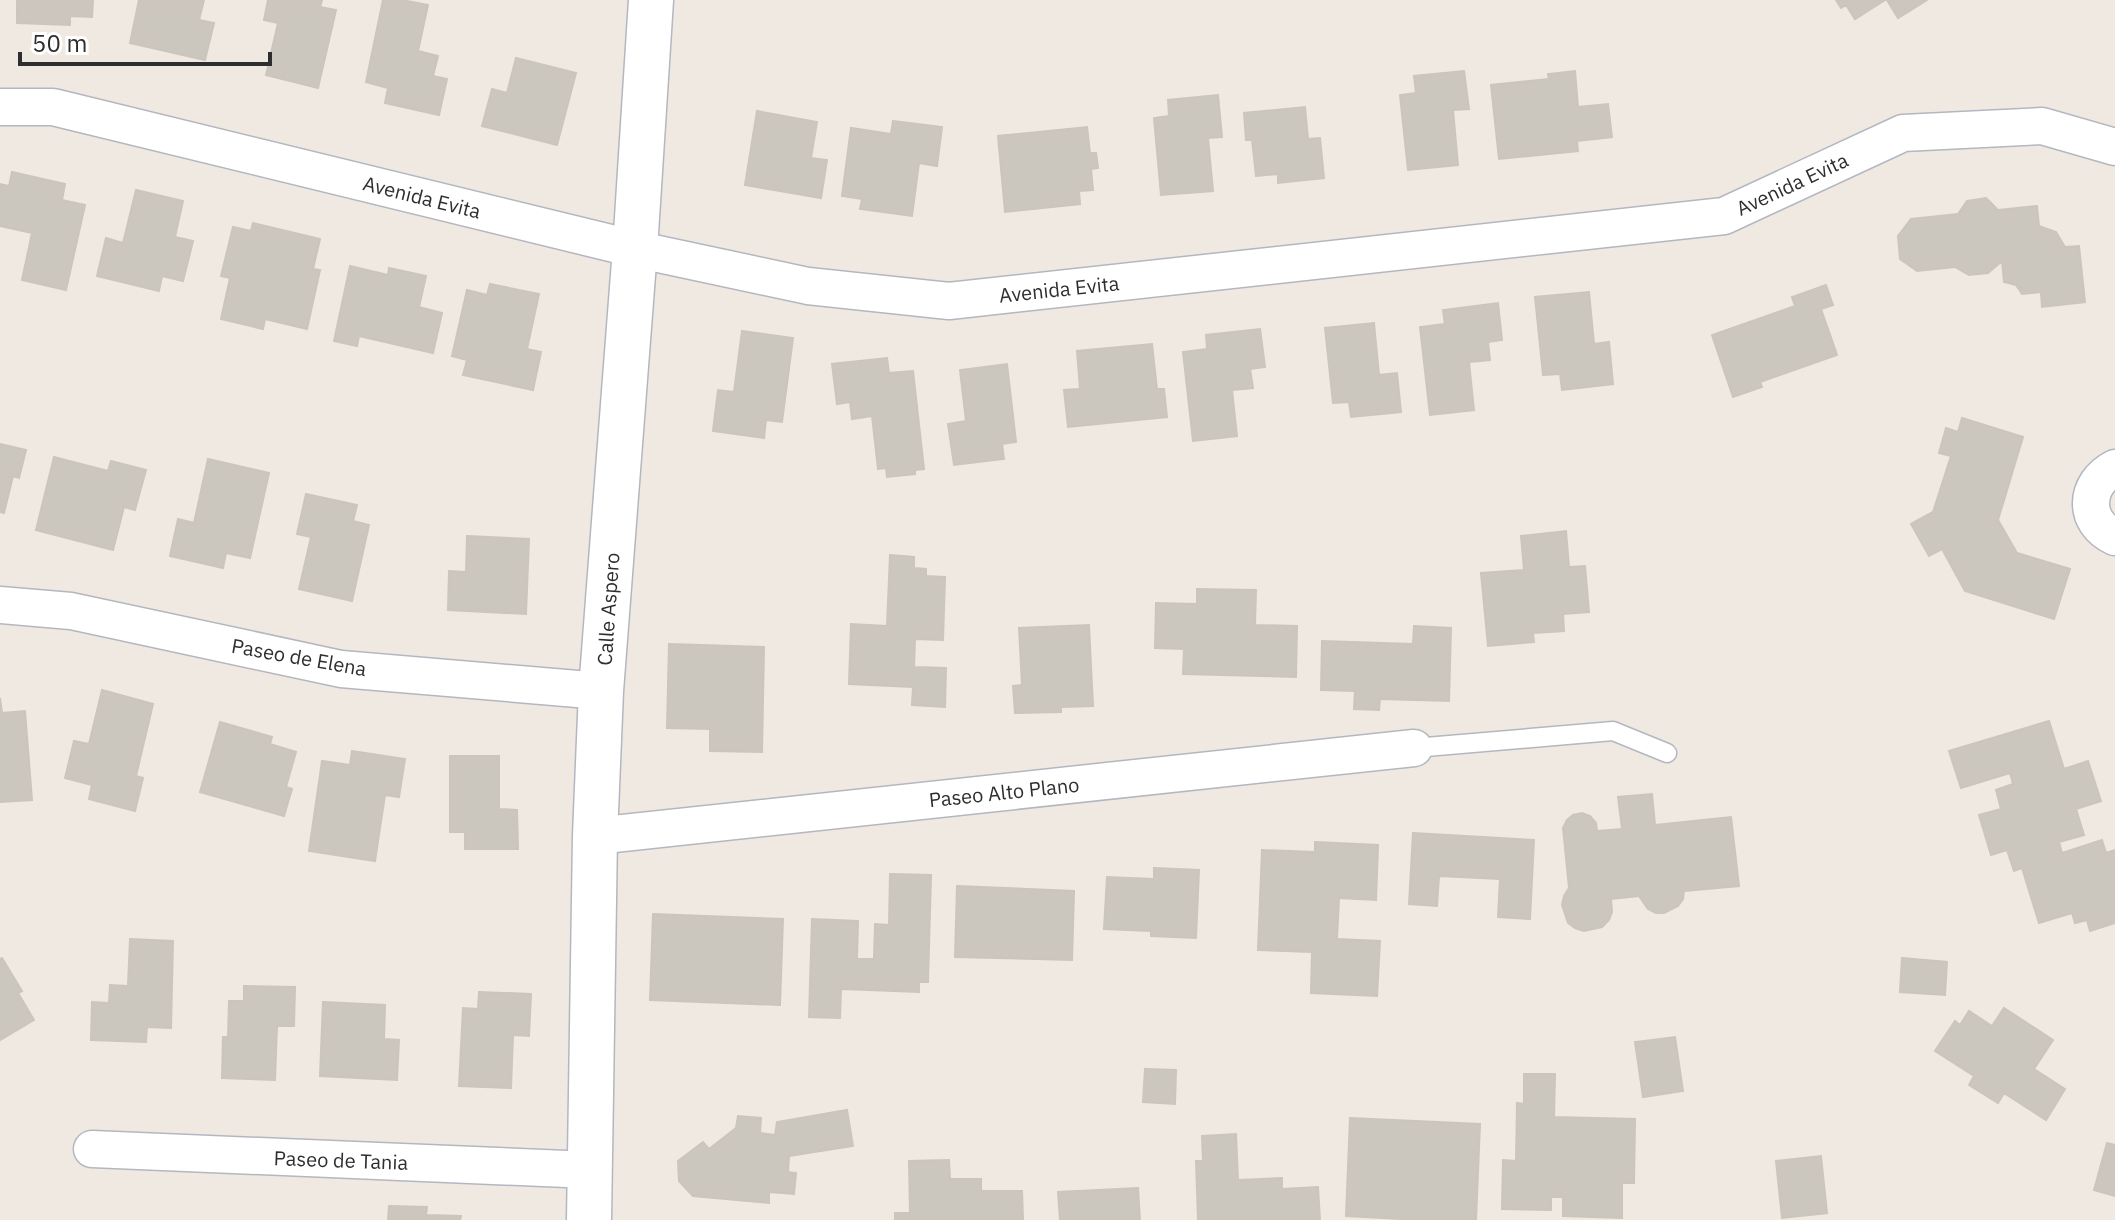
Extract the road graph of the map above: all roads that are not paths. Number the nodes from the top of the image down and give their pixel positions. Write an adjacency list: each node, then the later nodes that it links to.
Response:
1 (651, 0): 4 (street, Calle Aspero)
2 (0, 107): 4 (street, Avenida Evita)
3 (2115, 147): 4 (street, Avenida Evita)
4 (635, 249): 8 (street, Calle Aspero)
5 (2115, 468): 6 (street)
6 (2115, 537)
7 (0, 605): 8 (street, Paseo de Elena)
8 (601, 691): 11 (street, Calle Aspero)
9 (1414, 748): 10 (lane); 11 (street, Paseo Alto Plano)
10 (1667, 753)
11 (595, 836): 13 (street, Calle Aspero)
12 (92, 1149): 13 (street, Paseo de Tania)
13 (590, 1170): 14 (street, Calle Aspero)
14 (589, 1220)

